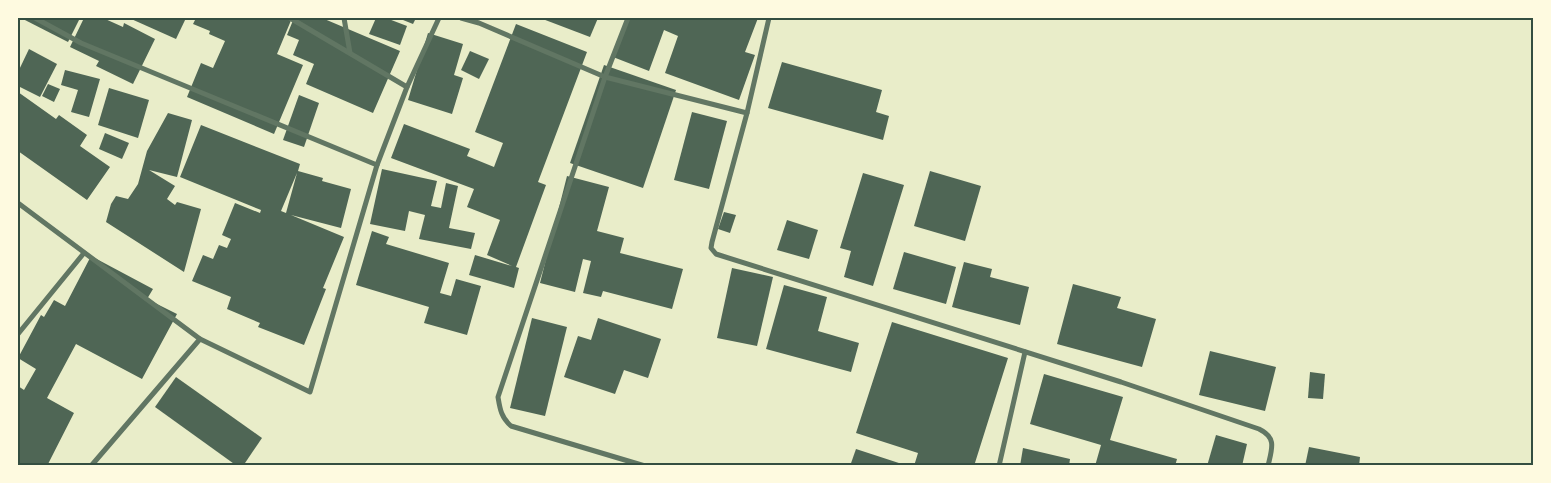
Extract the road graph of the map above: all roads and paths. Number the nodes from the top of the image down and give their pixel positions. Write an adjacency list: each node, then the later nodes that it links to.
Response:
1 (35, 18): 12 (street)
2 (290, 18): 8 (street)
3 (344, 18): 8 (street)
4 (439, 18): 10 (street)
5 (461, 18): 9 (street)
6 (628, 18): 9 (street)
7 (769, 18): 11 (street)
8 (350, 53): 10 (street)
9 (605, 78): 11 (street); 19 (street)
10 (407, 86): 12 (street)
11 (747, 113): 17 (street)
12 (376, 165): 16 (street)
13 (18, 203): 14 (street)
14 (84, 253): 15 (street); 16 (street)
15 (18, 334)
16 (200, 339): 18 (street)
17 (1024, 352): 20 (street); 21 (street)
18 (91, 466)
19 (645, 466)
20 (1000, 466)
21 (1268, 466)

